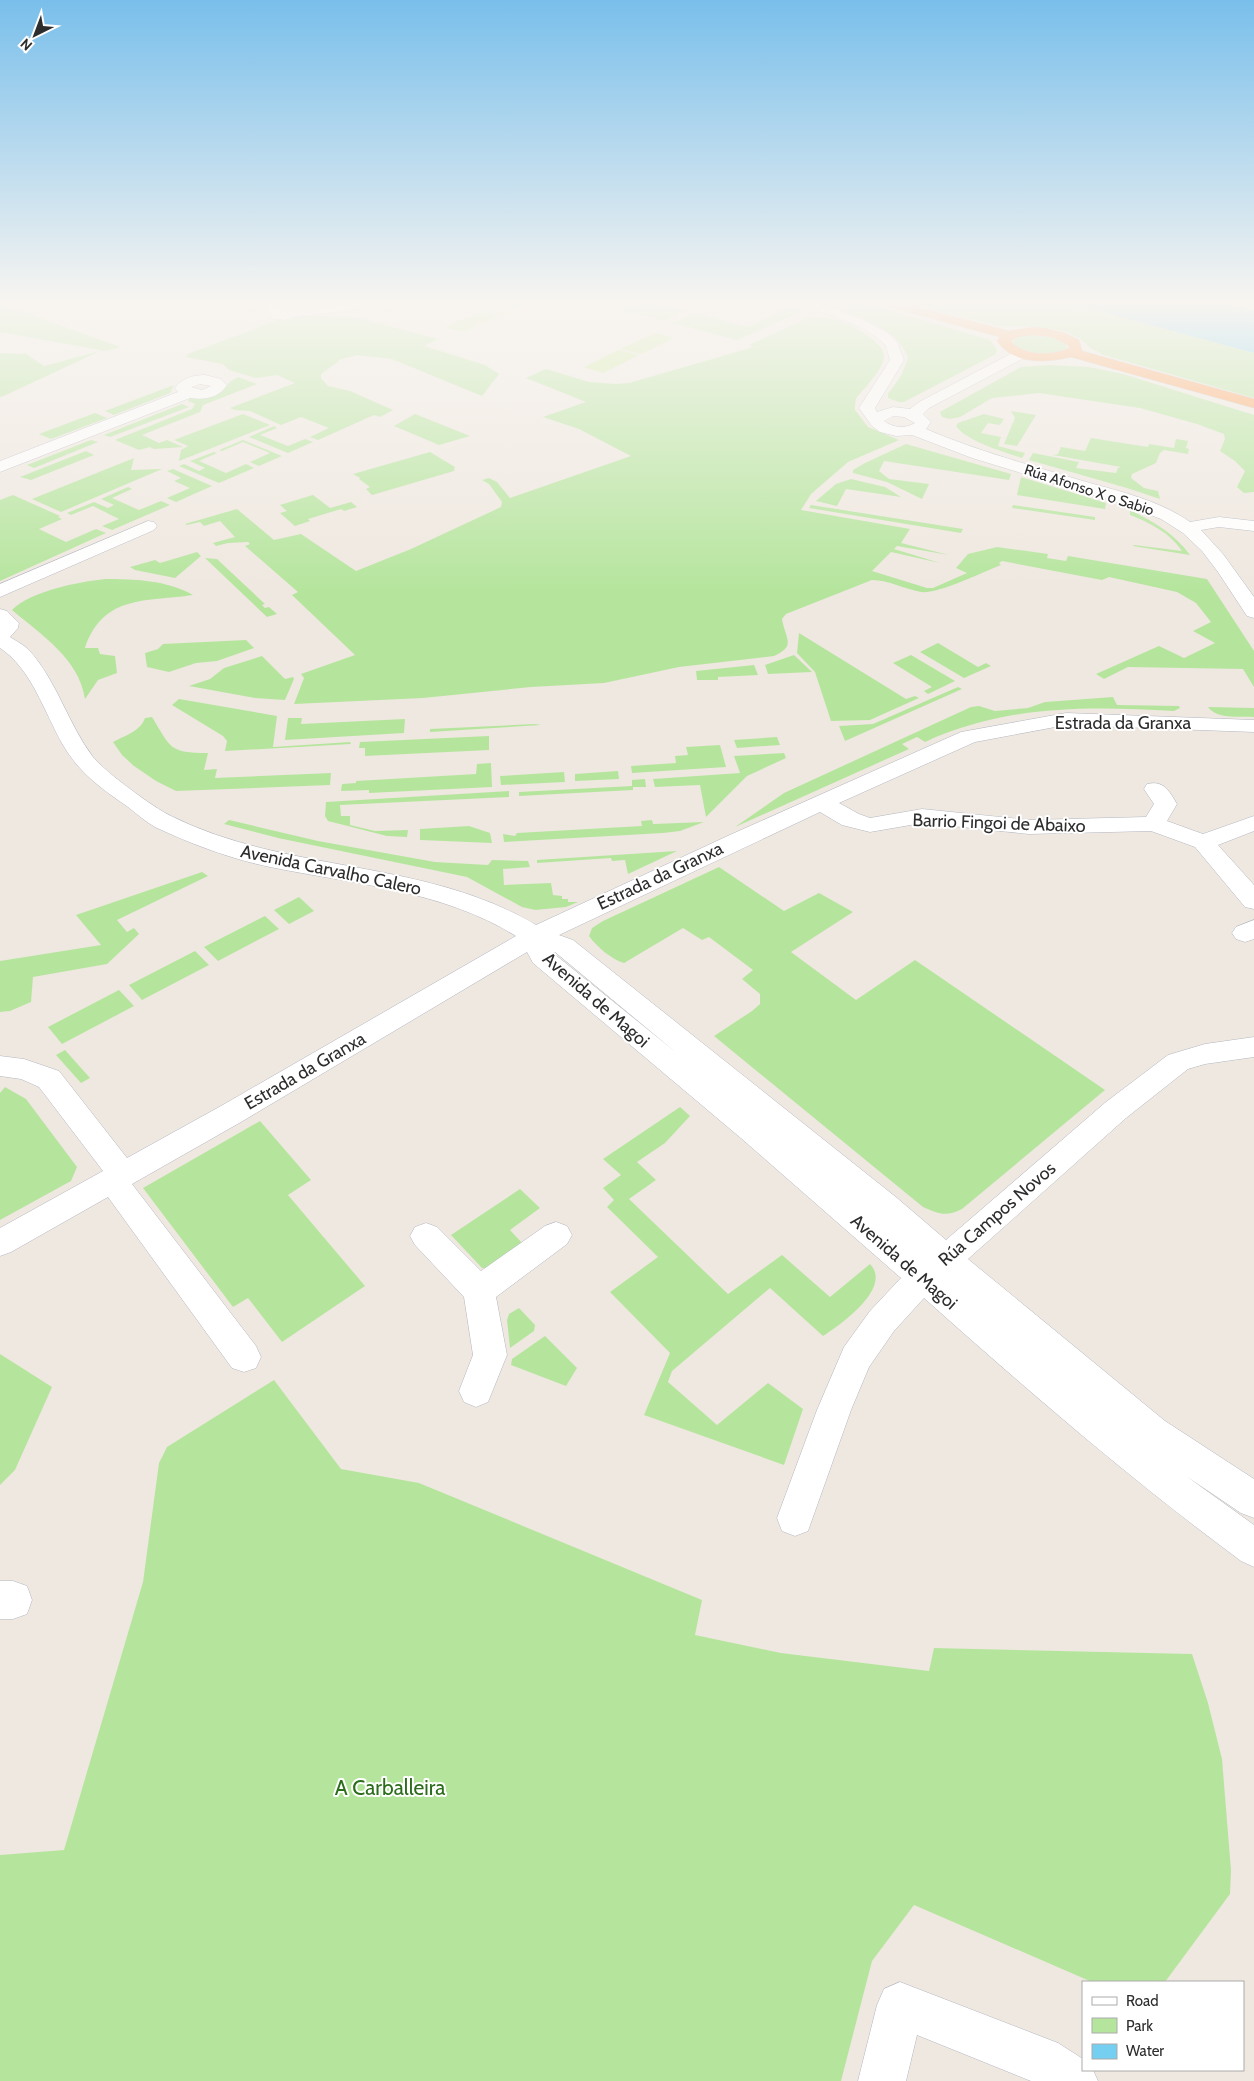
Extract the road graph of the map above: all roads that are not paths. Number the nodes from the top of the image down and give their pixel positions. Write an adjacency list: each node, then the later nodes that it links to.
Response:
1 (181, 397): 10 (street)
2 (878, 397): 9 (street)
3 (881, 397): 8 (street, Rúa Afonso X o Sabio)
4 (881, 397): 8 (street)
5 (945, 397): 8 (street, Rúa Afonso X o Sabio)
6 (1229, 397): 7 (highway)
7 (1254, 404)
8 (912, 416): 9 (street, Rúa Afonso X o Sabio); 9 (street, Rúa Afonso X o Sabio); 13 (street, Rúa Afonso X o Sabio)
9 (876, 419)
10 (0, 467)
11 (148, 526): 14 (street)
12 (1254, 526): 13 (street)
13 (1188, 527): 15 (street, Rúa Afonso X o Sabio)
14 (0, 591)
15 (1254, 612)
16 (0, 615): 17 (street)
17 (0, 638): 25 (street, Avenida Carvalho Calero)
18 (1254, 726): 20 (street, Estrada da Granxa)
19 (1155, 789): 22 (street)
20 (821, 802): 22 (street, Barrio Fingoi de Abaixo); 25 (street, Estrada da Granxa)
21 (1254, 823): 23 (street)
22 (1153, 824): 23 (street, Barrio Fingoi de Abaixo)
23 (1203, 842): 24 (street, Barrio Fingoi de Abaixo)
24 (1254, 901)
25 (535, 936): 28 (street, Estrada da Granxa); 32 (street, Avenida de Magoi)
26 (1254, 1047): 32 (street, Rúa Campos Novos)
27 (0, 1066): 28 (street)
28 (118, 1178): 31 (street, Estrada da Granxa); 34 (street)
29 (556, 1235): 33 (street)
30 (426, 1236): 33 (street)
31 (0, 1243)
32 (934, 1268): 36 (street, Avenida de Magoi); 37 (street, Rúa Campos Novos); 38 (street, Avenida de Magoi)
33 (479, 1291): 35 (street)
34 (244, 1357)
35 (476, 1391)
36 (1254, 1500)
37 (795, 1518)
38 (1254, 1548)
39 (882, 2081): 40 (street)
40 (1074, 2081)

